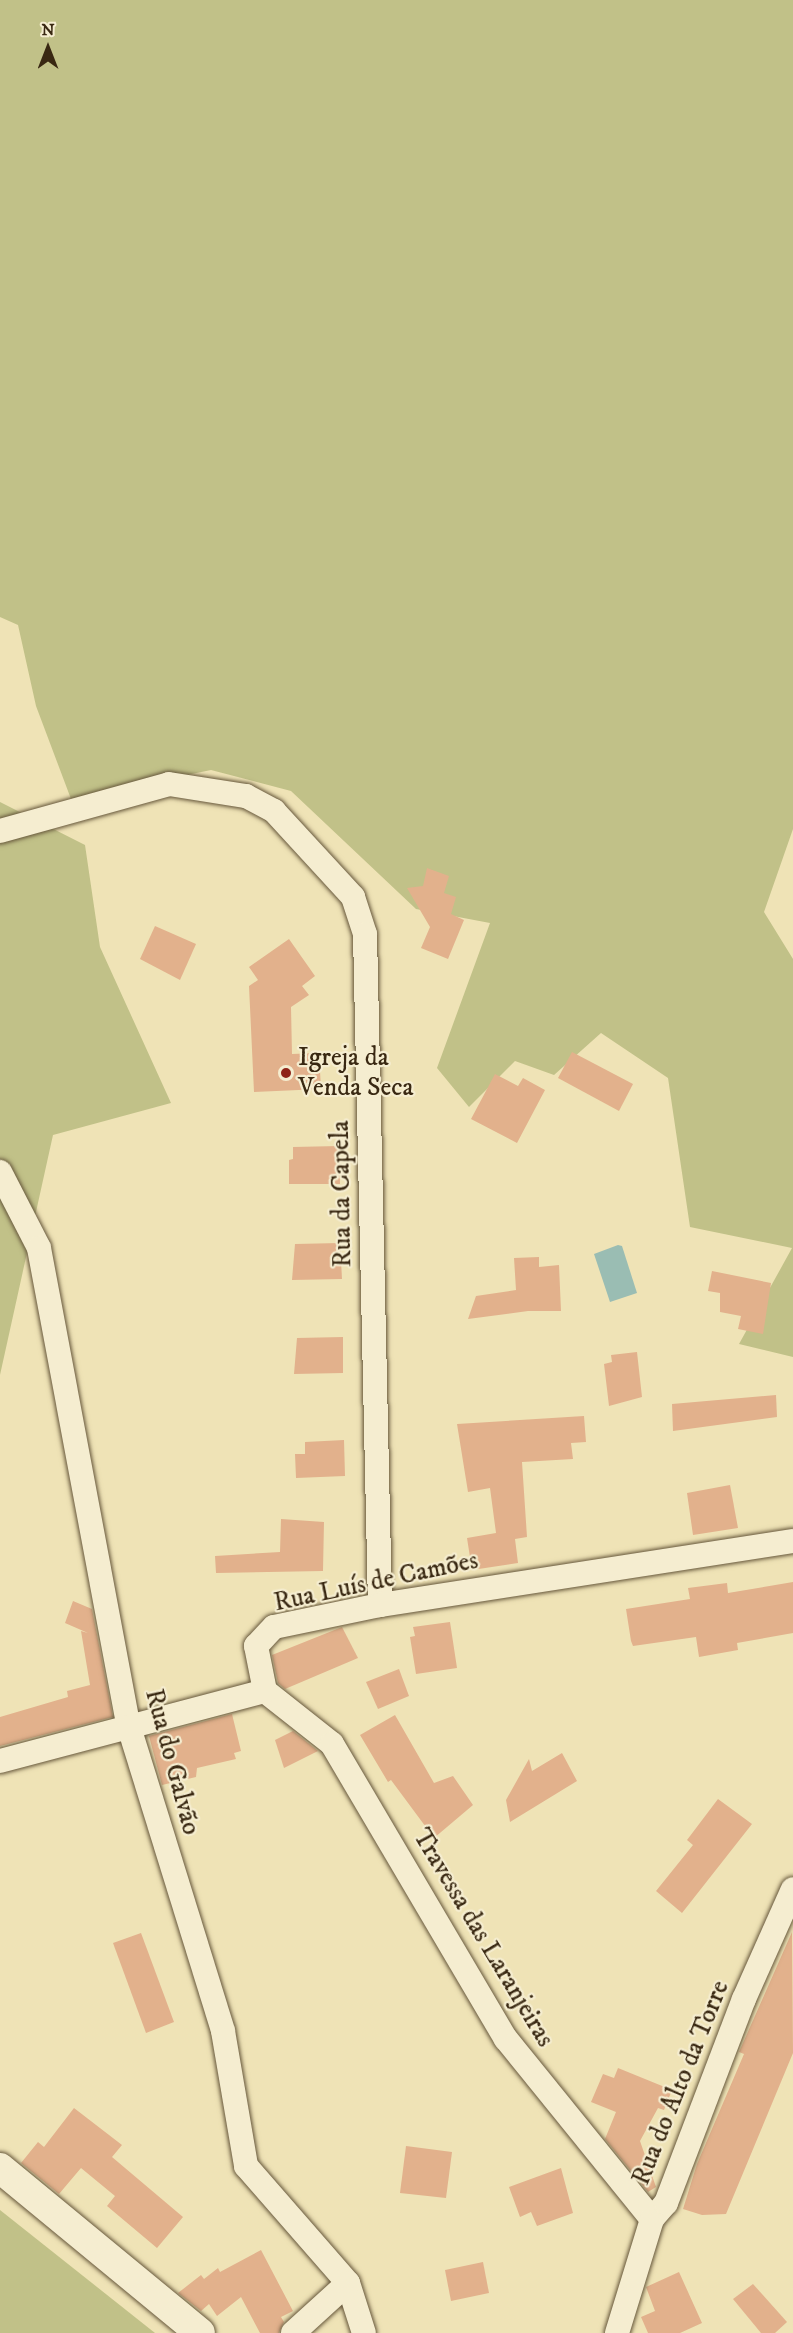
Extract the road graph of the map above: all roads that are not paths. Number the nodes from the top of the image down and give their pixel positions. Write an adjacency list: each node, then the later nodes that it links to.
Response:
1 (0, 831): 4 (street, Rua da Capela)
2 (0, 1173): 6 (street, Rua do Galvão)
3 (793, 1541): 4 (street, Rua Luís de Camões)
4 (380, 1605): 5 (street, Rua Luís de Camões)
5 (265, 1691): 6 (street); 10 (street, Travessa das Laranjeiras)
6 (129, 1727): 7 (street); 11 (street, Rua do Galvão)
7 (0, 1761)
8 (793, 1889): 10 (street, Rua do Alto da Torre)
9 (0, 2168): 12 (street)
10 (652, 2219): 15 (street, Rua do Alto da Torre)
11 (348, 2283): 13 (street); 14 (street, Rua do Galvão)
12 (200, 2333)
13 (293, 2333)
14 (364, 2333)
15 (617, 2333)

